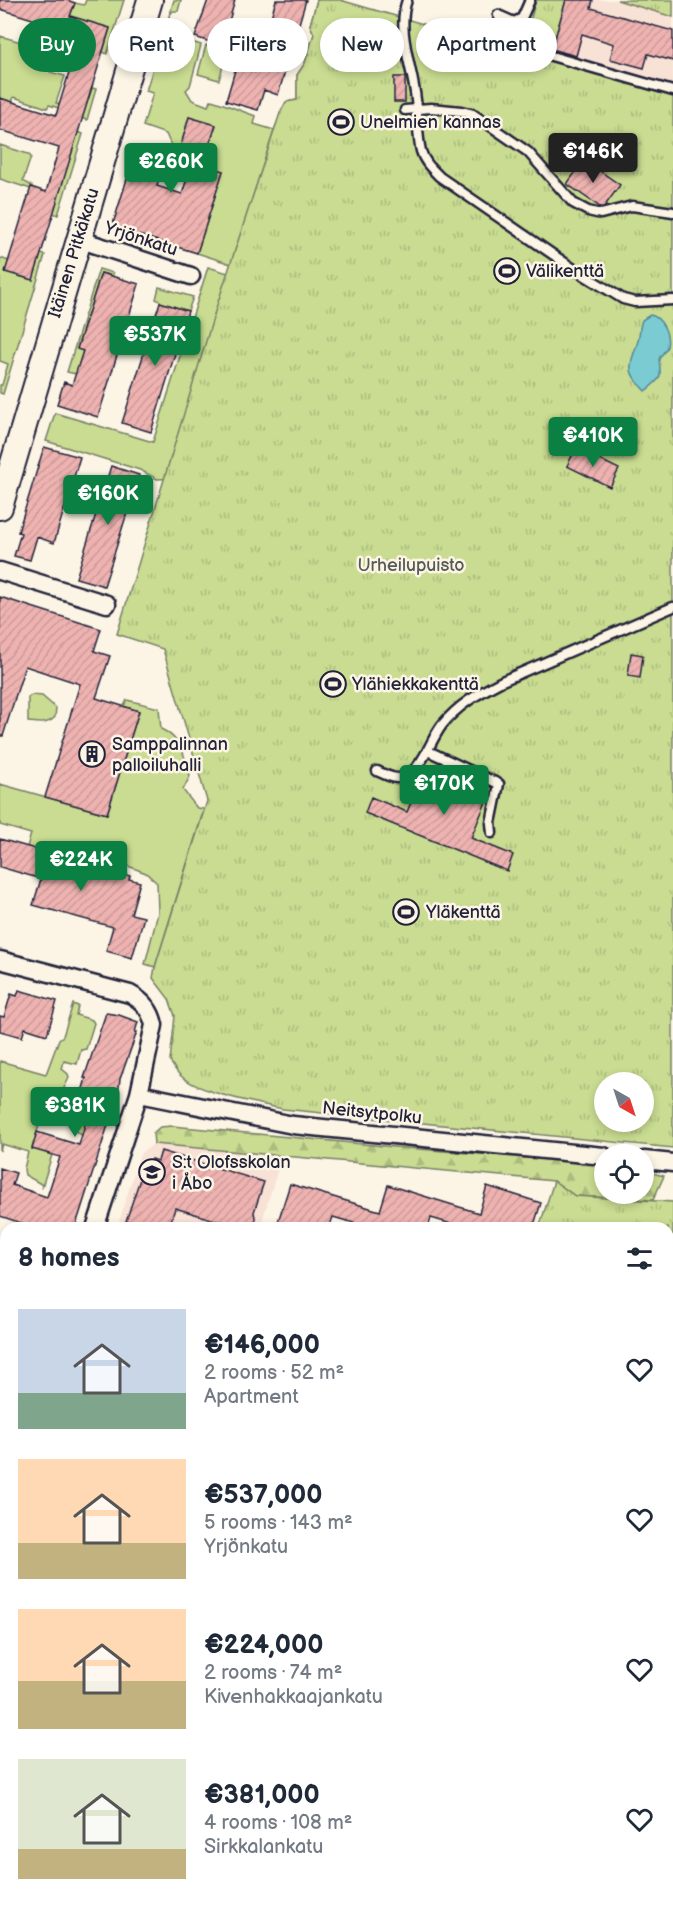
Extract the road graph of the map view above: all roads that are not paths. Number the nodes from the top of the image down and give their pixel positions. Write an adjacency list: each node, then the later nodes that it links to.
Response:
1 (150, 0): 8 (main road, Itäinen Pitkäkatu)
2 (406, 0): 5 (lane)
3 (530, 0): 4 (lane)
4 (673, 91)
5 (417, 109): 6 (lane); 7 (lane); 10 (lane)
6 (405, 110)
7 (673, 212)
8 (78, 239): 9 (street, Yrjönkatu); 11 (main road, Itäinen Pitkäkatu)
9 (191, 276)
10 (673, 300)
11 (0, 507)
12 (0, 571): 13 (street)
13 (107, 604)
14 (673, 607): 15 (lane)
15 (428, 751): 16 (lane); 17 (lane)
16 (377, 771)
17 (492, 833)
18 (0, 960): 19 (street)
19 (139, 1094): 20 (street, Neitsytpolku); 23 (street)
20 (594, 1154)
21 (654, 1161): 22 (street)
22 (673, 1163)
23 (97, 1222)

